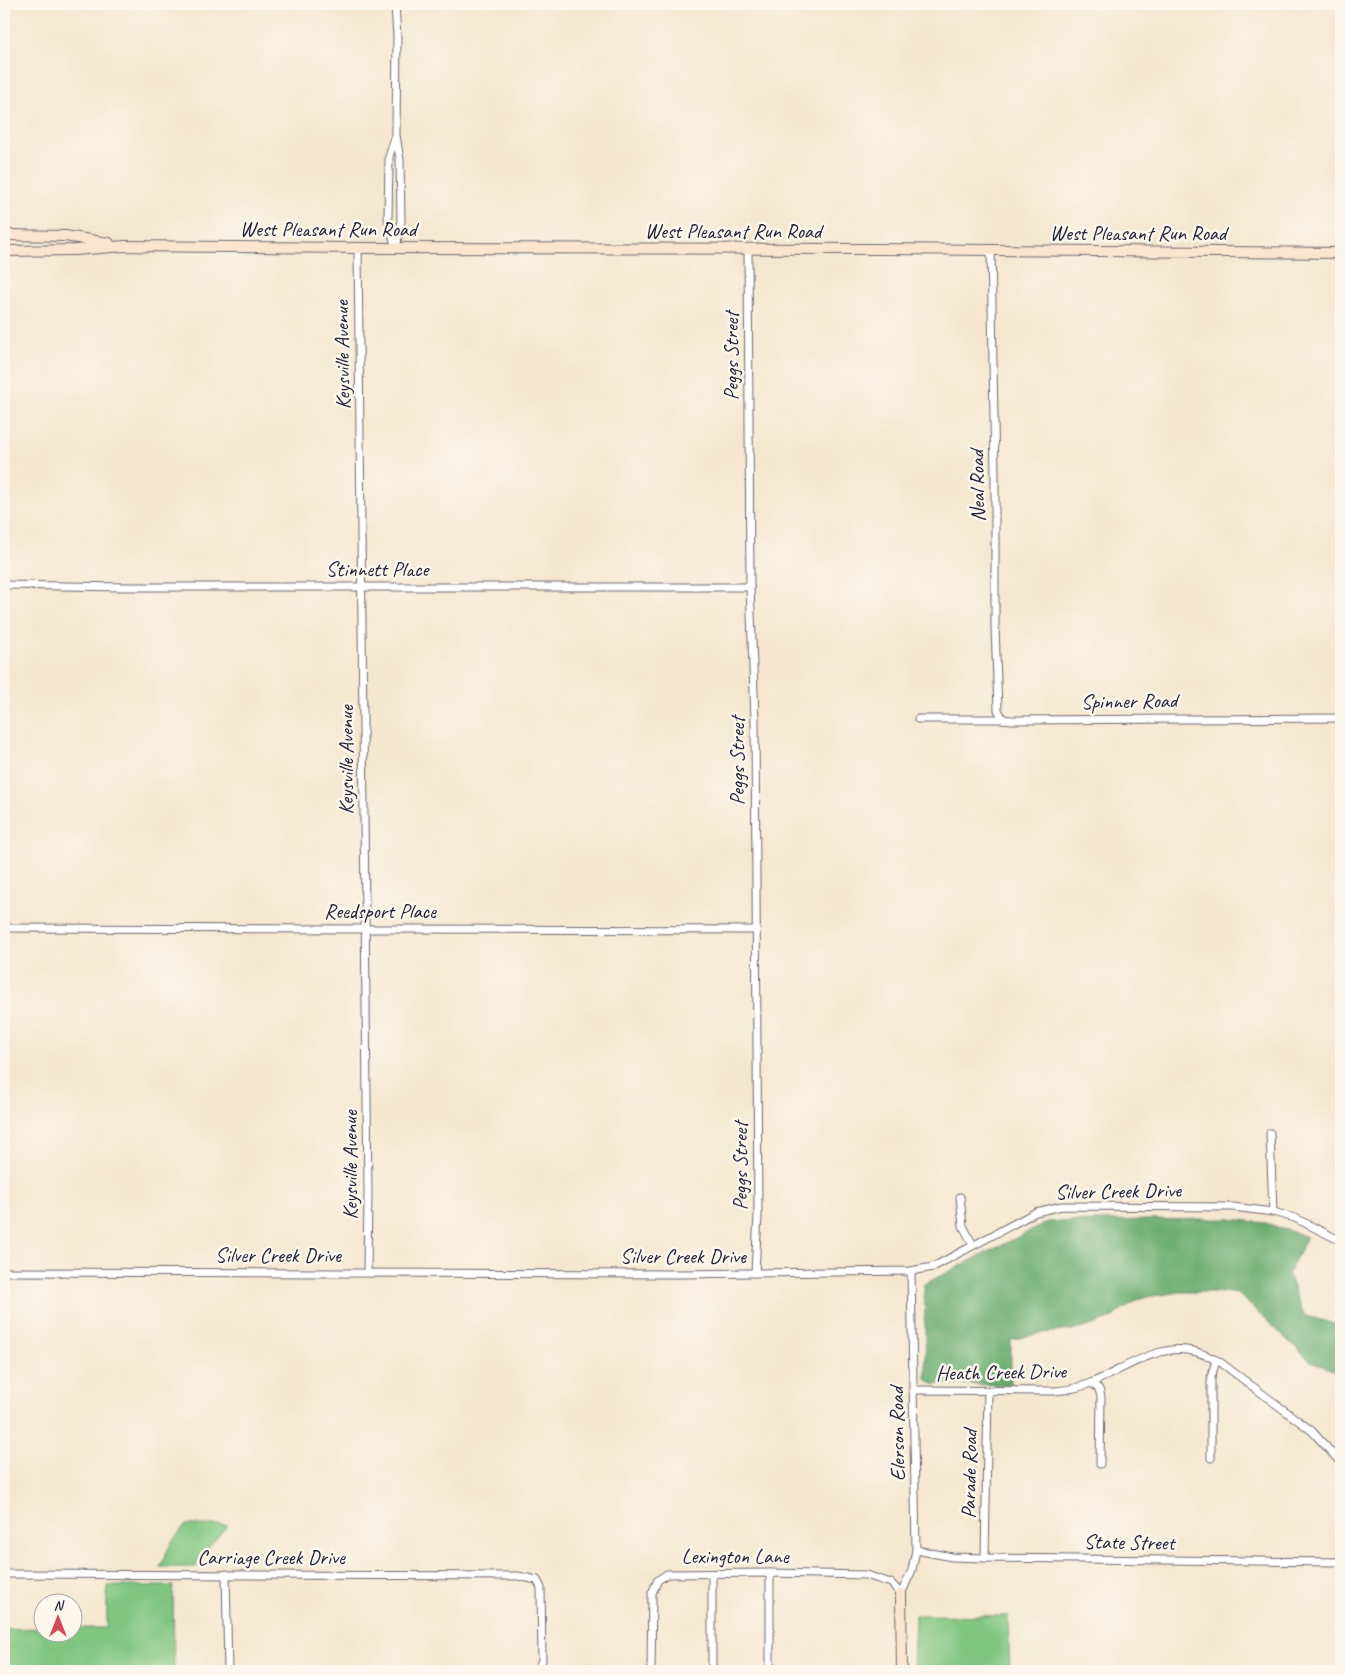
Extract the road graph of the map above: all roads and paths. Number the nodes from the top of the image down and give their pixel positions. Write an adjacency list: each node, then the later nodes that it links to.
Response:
1 (395, 4): 2 (street)
2 (396, 135): 6 (street); 6 (street)
3 (4, 235): 4 (main road, West Pleasant Run Road)
4 (125, 246): 5 (main road, West Pleasant Run Road); 9 (main road, West Pleasant Run Road)
5 (358, 248): 6 (main road, West Pleasant Run Road); 12 (street, Keysville Avenue)
6 (396, 248): 7 (main road, West Pleasant Run Road)
7 (748, 249): 8 (main road, West Pleasant Run Road); 13 (street, Peggs Street)
8 (991, 250): 10 (main road, West Pleasant Run Road); 16 (street, Neal Road)
9 (4, 251)
10 (1341, 253)
11 (4, 585): 12 (street, Stinnett Place)
12 (362, 586): 13 (street, Stinnett Place); 18 (street, Keysville Avenue)
13 (750, 587): 19 (street, Peggs Street)
14 (1341, 718): 16 (street, Spinner Road)
15 (918, 719): 16 (street, Spinner Road)
16 (1003, 719)
17 (4, 928): 18 (street, Reedsport Place)
18 (364, 928): 19 (street, Reedsport Place); 27 (street, Keysville Avenue)
19 (756, 930): 28 (street, Peggs Street)
20 (1270, 1133): 22 (street)
21 (960, 1197): 24 (street)
22 (1273, 1212): 23 (street, Silver Creek Drive); 24 (street, Silver Creek Drive)
23 (1341, 1242)
24 (973, 1245): 25 (street, Silver Creek Drive)
25 (911, 1271): 28 (street, Silver Creek Drive); 31 (street, Elerson Road)
26 (4, 1272): 27 (street, Silver Creek Drive)
27 (368, 1272): 28 (street, Silver Creek Drive)
28 (755, 1273)
29 (1216, 1360): 30 (street, Heath Creek Drive); 33 (street); 35 (street, Heath Creek Drive)
30 (1091, 1383): 32 (street, Heath Creek Drive); 34 (street)
31 (913, 1390): 32 (street, Heath Creek Drive); 36 (street, Elerson Road)
32 (988, 1391): 37 (street, Parade Road)
33 (1211, 1458)
34 (1100, 1464)
35 (1341, 1464)
36 (916, 1550): 37 (street, State Street); 43 (street, Elerson Road)
37 (985, 1558): 38 (street, State Street)
38 (1341, 1562)
39 (770, 1573): 42 (street, Lexington Lane); 43 (street, Lexington Lane); 44 (street)
40 (4, 1574): 41 (street, Carriage Creek Drive)
41 (226, 1574): 45 (street); 46 (street, Carriage Creek Drive)
42 (712, 1574): 47 (street, Lexington Lane); 48 (street)
43 (901, 1594): 49 (main road)
44 (770, 1669)
45 (228, 1671)
46 (537, 1671)
47 (651, 1671)
48 (712, 1671)
49 (902, 1671)

